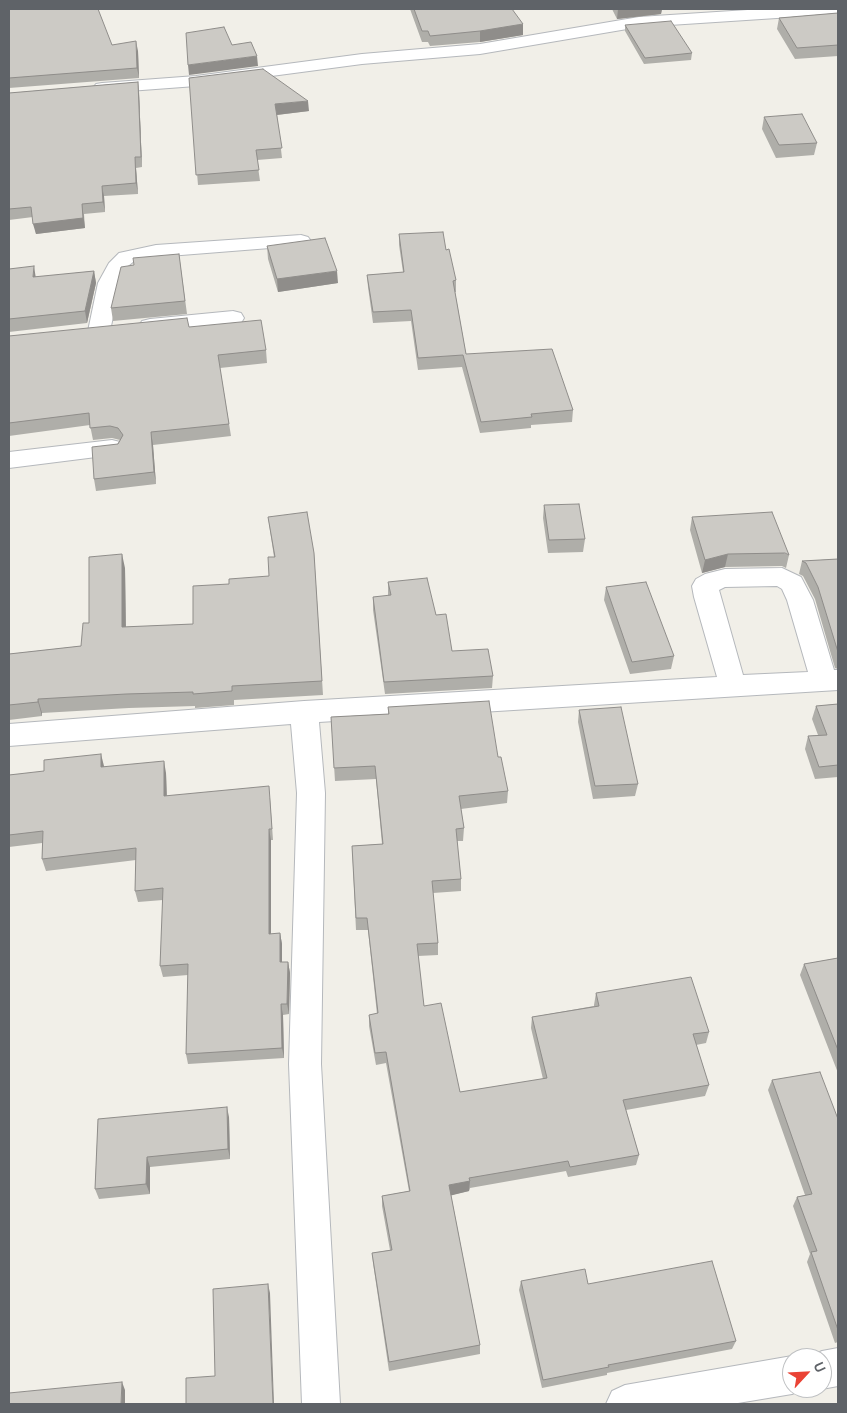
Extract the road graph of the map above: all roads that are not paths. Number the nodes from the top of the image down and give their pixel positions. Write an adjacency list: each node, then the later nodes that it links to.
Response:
1 (838, 9): 2 (street)
2 (88, 89)
3 (301, 241): 5 (street)
4 (233, 318): 5 (street)
5 (115, 329): 6 (street)
6 (76, 333)
7 (112, 448): 8 (street)
8 (9, 460)
9 (831, 681): 10 (street); 10 (street)
10 (733, 687): 11 (street)
11 (304, 712): 12 (street); 14 (street)
12 (9, 735)
13 (782, 1377): 15 (street)
14 (321, 1404)
15 (625, 1404)

